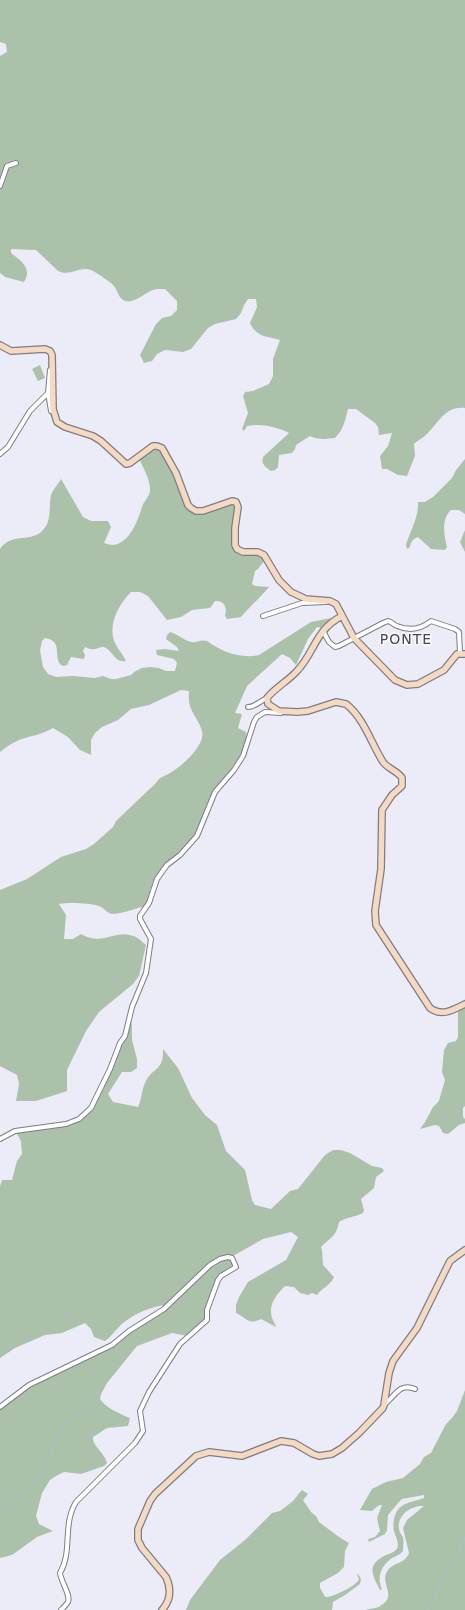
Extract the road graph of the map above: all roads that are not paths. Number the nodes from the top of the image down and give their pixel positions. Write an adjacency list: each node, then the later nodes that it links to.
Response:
1 (16, 163): 2 (street)
2 (0, 186)
3 (0, 345): 4 (street)
4 (51, 368): 5 (street); 6 (street)
5 (48, 393): 6 (street); 7 (street)
6 (54, 415): 8 (street)
7 (0, 454)
8 (330, 601): 9 (street); 10 (street)
9 (263, 616)
10 (342, 616): 11 (street); 12 (street)
11 (323, 631): 12 (street); 14 (street)
12 (354, 638): 13 (street); 13 (street)
13 (462, 654)
14 (267, 698): 15 (street); 16 (street)
15 (248, 707)
16 (282, 711): 17 (street); 18 (street)
17 (465, 1004)
18 (0, 1138)
19 (465, 1250): 21 (street)
20 (415, 1389): 21 (street)
21 (384, 1405): 24 (street)
22 (0, 1407): 23 (street)
23 (61, 1610)
24 (162, 1610)

